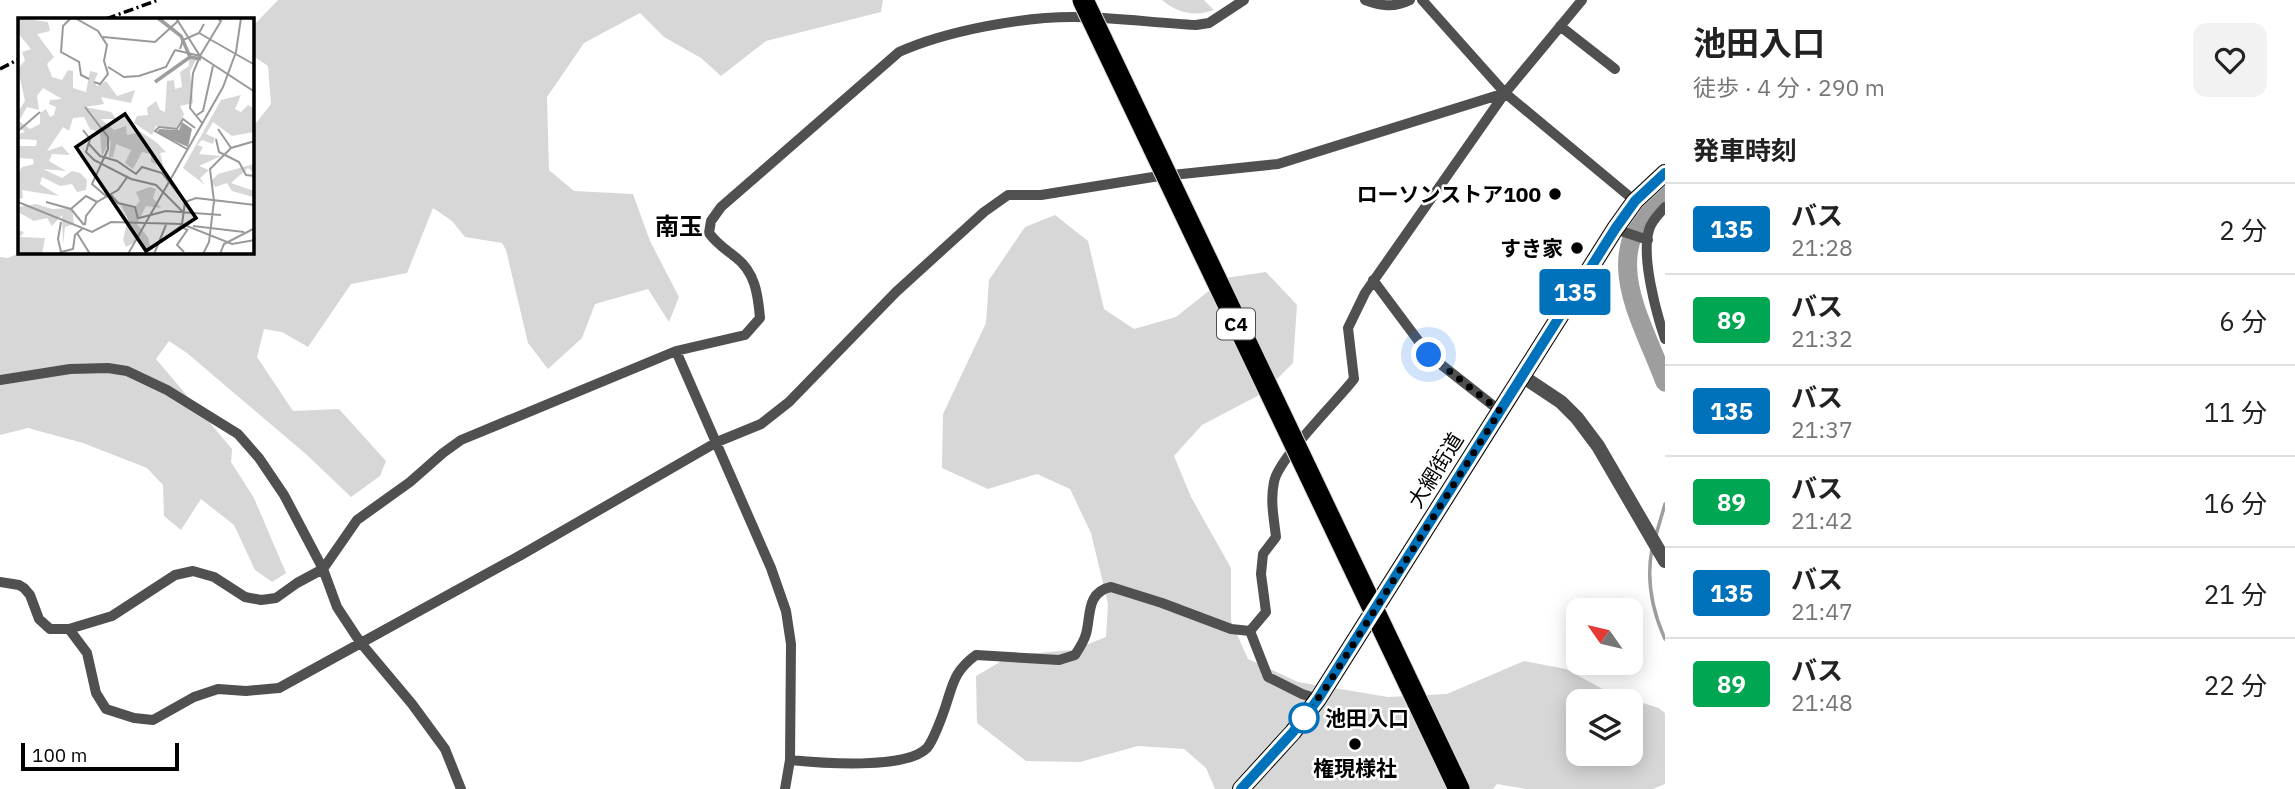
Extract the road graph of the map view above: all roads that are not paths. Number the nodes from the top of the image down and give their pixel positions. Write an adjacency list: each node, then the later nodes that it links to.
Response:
1 (1083, 0): 33 (highway, C4, bridge)
2 (1244, 0): 17 (street)
3 (1365, 0): 4 (street)
4 (1410, 0)
5 (1422, 0): 9 (street)
6 (1581, 0): 7 (street)
7 (1560, 26): 8 (street); 9 (street)
8 (1615, 69)
9 (1505, 93): 11 (street); 15 (street); 21 (street)
10 (1665, 173): 11 (main road, 大網街道)
11 (1635, 201): 13 (main road, 大網街道)
12 (1665, 207): 14 (street)
13 (1615, 229): 14 (street); 18 (main road, 大網街道)
14 (1648, 240): 16 (street)
15 (1373, 280): 20 (street); 26 (street)
16 (1665, 339)
17 (677, 351): 21 (street); 23 (street)
18 (1522, 376): 20 (main road, 大網街道); 22 (street)
19 (0, 380): 23 (street)
20 (1500, 411): 28 (main road, 大網街道)
21 (718, 442): 27 (street); 29 (street)
22 (1665, 561)
23 (323, 569): 25 (street); 27 (street)
24 (0, 582): 25 (street)
25 (69, 629): 27 (street)
26 (1250, 631): 28 (street); 29 (street)
27 (360, 642): 30 (street)
28 (1318, 699): 32 (main road, 大網街道)
29 (790, 760): 31 (street)
30 (461, 789)
31 (785, 789)
32 (1241, 789)
33 (1459, 789)

